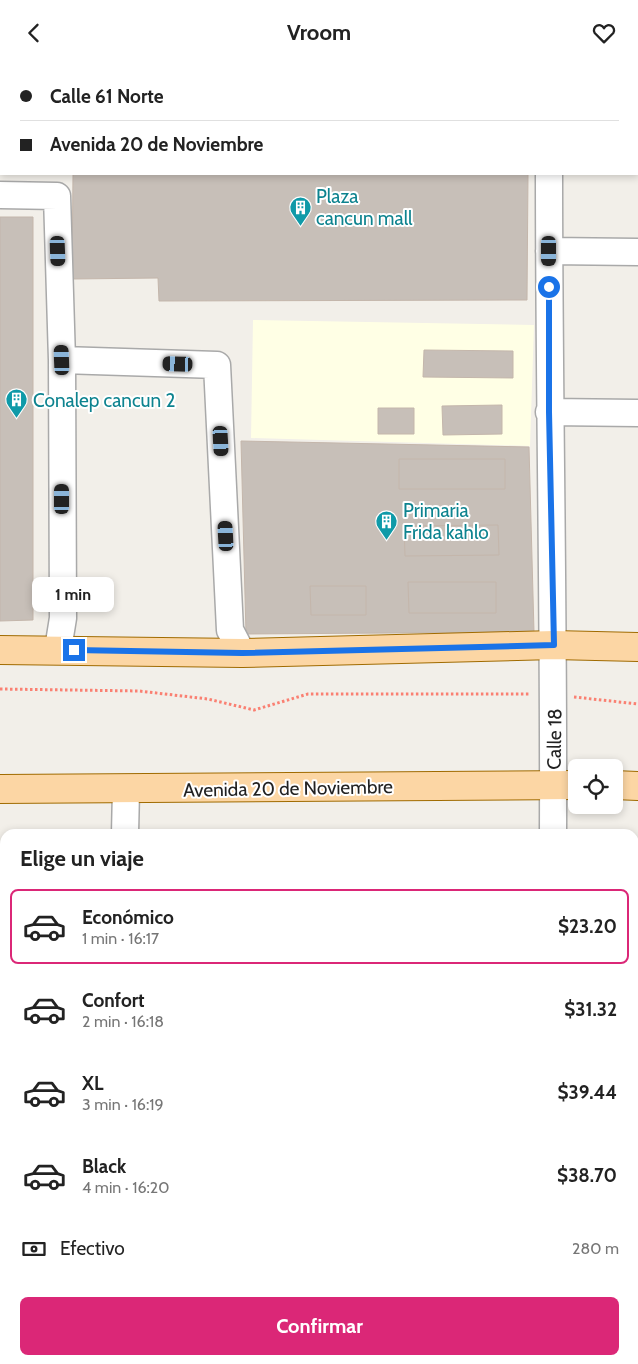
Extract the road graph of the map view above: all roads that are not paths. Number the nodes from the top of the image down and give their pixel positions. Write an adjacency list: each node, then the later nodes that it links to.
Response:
1 (549, 175): 3 (street, Calle 18)
2 (0, 195): 5 (street)
3 (549, 251): 4 (street); 6 (street, Calle 18)
4 (638, 252)
5 (62, 360): 10 (street); 12 (street)
6 (549, 412): 7 (street); 8 (street, Calle 18)
7 (638, 413)
8 (554, 645): 9 (main road); 12 (main road); 13 (street, Calle 18)
9 (638, 647)
10 (58, 649): 11 (main road); 12 (main road)
11 (0, 650)
12 (242, 653)
13 (565, 785): 17 (main road, Avenida 20 de Noviembre); 19 (street, Calle 18)
14 (623, 785): 15 (main road)
15 (638, 786)
16 (0, 789): 17 (main road, Avenida 20 de Noviembre)
17 (126, 790): 18 (street)
18 (126, 829)
19 (554, 829)

